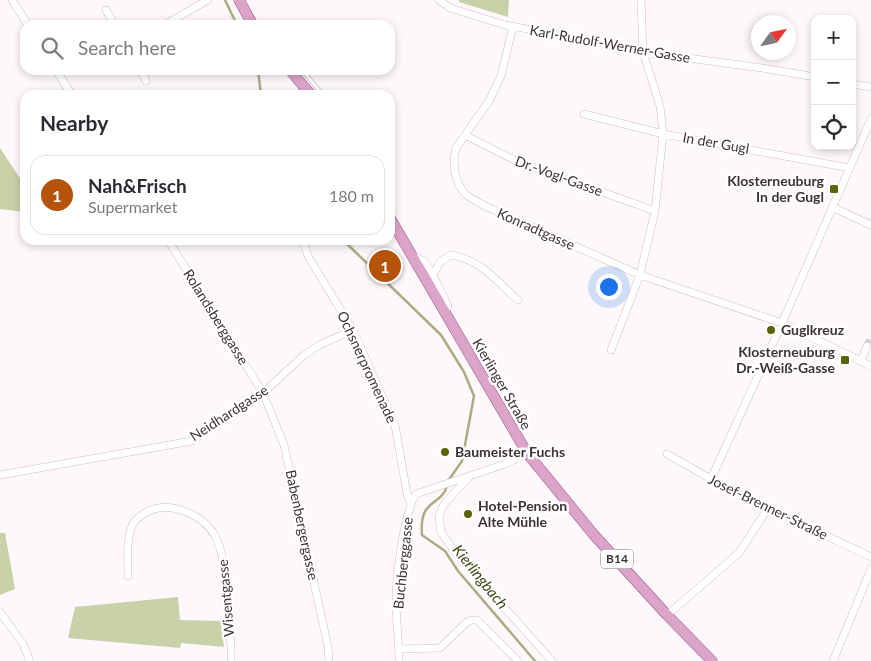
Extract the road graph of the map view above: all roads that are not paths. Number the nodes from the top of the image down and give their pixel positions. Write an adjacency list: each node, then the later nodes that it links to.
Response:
1 (12, 0): 7 (street)
2 (208, 0): 9 (street)
3 (239, 0): 10 (main road)
4 (439, 0): 11 (street, Karl-Rudolf-Werner-Gasse)
5 (641, 0): 12 (street)
6 (106, 10): 8 (street)
7 (25, 20)
8 (112, 20)
9 (173, 20)
10 (250, 20)
11 (513, 26): 12 (street, Karl-Rudolf-Werner-Gasse); 27 (street, Konradtgasse)
12 (643, 52): 17 (street, Karl-Rudolf-Werner-Gasse); 26 (street)
13 (59, 75): 21 (street)
14 (143, 75): 18 (street)
15 (294, 75): 22 (main road)
16 (306, 75): 23 (lane)
17 (811, 76)
18 (146, 81)
19 (856, 85): 20 (street)
20 (871, 87)
21 (69, 90)
22 (307, 90)
23 (319, 90)
24 (584, 114): 26 (street, In der Gugl)
25 (871, 122): 28 (street)
26 (663, 134): 28 (street, In der Gugl); 30 (street)
27 (465, 135): 30 (street, Dr.-Vogl-Gasse); 37 (street, Konradtgasse)
28 (850, 168): 29 (street)
29 (832, 207): 31 (street); 40 (street)
30 (655, 211): 37 (street)
31 (871, 225)
32 (395, 226): 35 (main road, Kierlinger Straße / B14)
33 (171, 245): 46 (street, Rolandsberggasse)
34 (304, 245): 41 (street, Ochsnerpromenade)
35 (412, 256): 36 (street); 39 (main road, Kierlinger Straße / B14)
36 (432, 274): 38 (street); 39 (street)
37 (640, 275): 40 (street, Konradtgasse); 43 (street)
38 (518, 300)
39 (445, 314): 47 (main road, Kierlinger Straße / B14)
40 (782, 323): 44 (street, Konradtgasse); 51 (street)
41 (353, 330): 46 (street, Neidhardgasse); 52 (street, Ochsnerpromenade)
42 (867, 346): 44 (street)
43 (611, 350)
44 (860, 361): 45 (street, Konradtgasse)
45 (871, 366)
46 (263, 393): 49 (street, Neidhardgasse); 62 (street, Babenbergergasse)
47 (527, 453): 50 (street, Buchberggasse); 58 (main road, Kierlinger Straße / B14)
48 (667, 454): 51 (street, Josef-Brenner-Straße)
49 (0, 475)
50 (470, 477): 52 (street, Buchberggasse); 65 (street)
51 (711, 479): 53 (lane, Josef-Brenner-Straße)
52 (410, 502): 59 (street, Buchberggasse)
53 (768, 508): 54 (street, Josef-Brenner-Straße); 58 (street)
54 (871, 557)
55 (871, 569): 67 (street)
56 (128, 576): 61 (street, Wisentgasse)
57 (0, 612): 60 (street)
58 (667, 615): 66 (main road, Kierlinger Straße / B14)
59 (399, 649): 63 (street, Buchberggasse); 64 (street)
60 (30, 661)
61 (231, 661)
62 (329, 661)
63 (399, 661)
64 (518, 661)
65 (552, 661)
66 (712, 661)
67 (833, 661)

